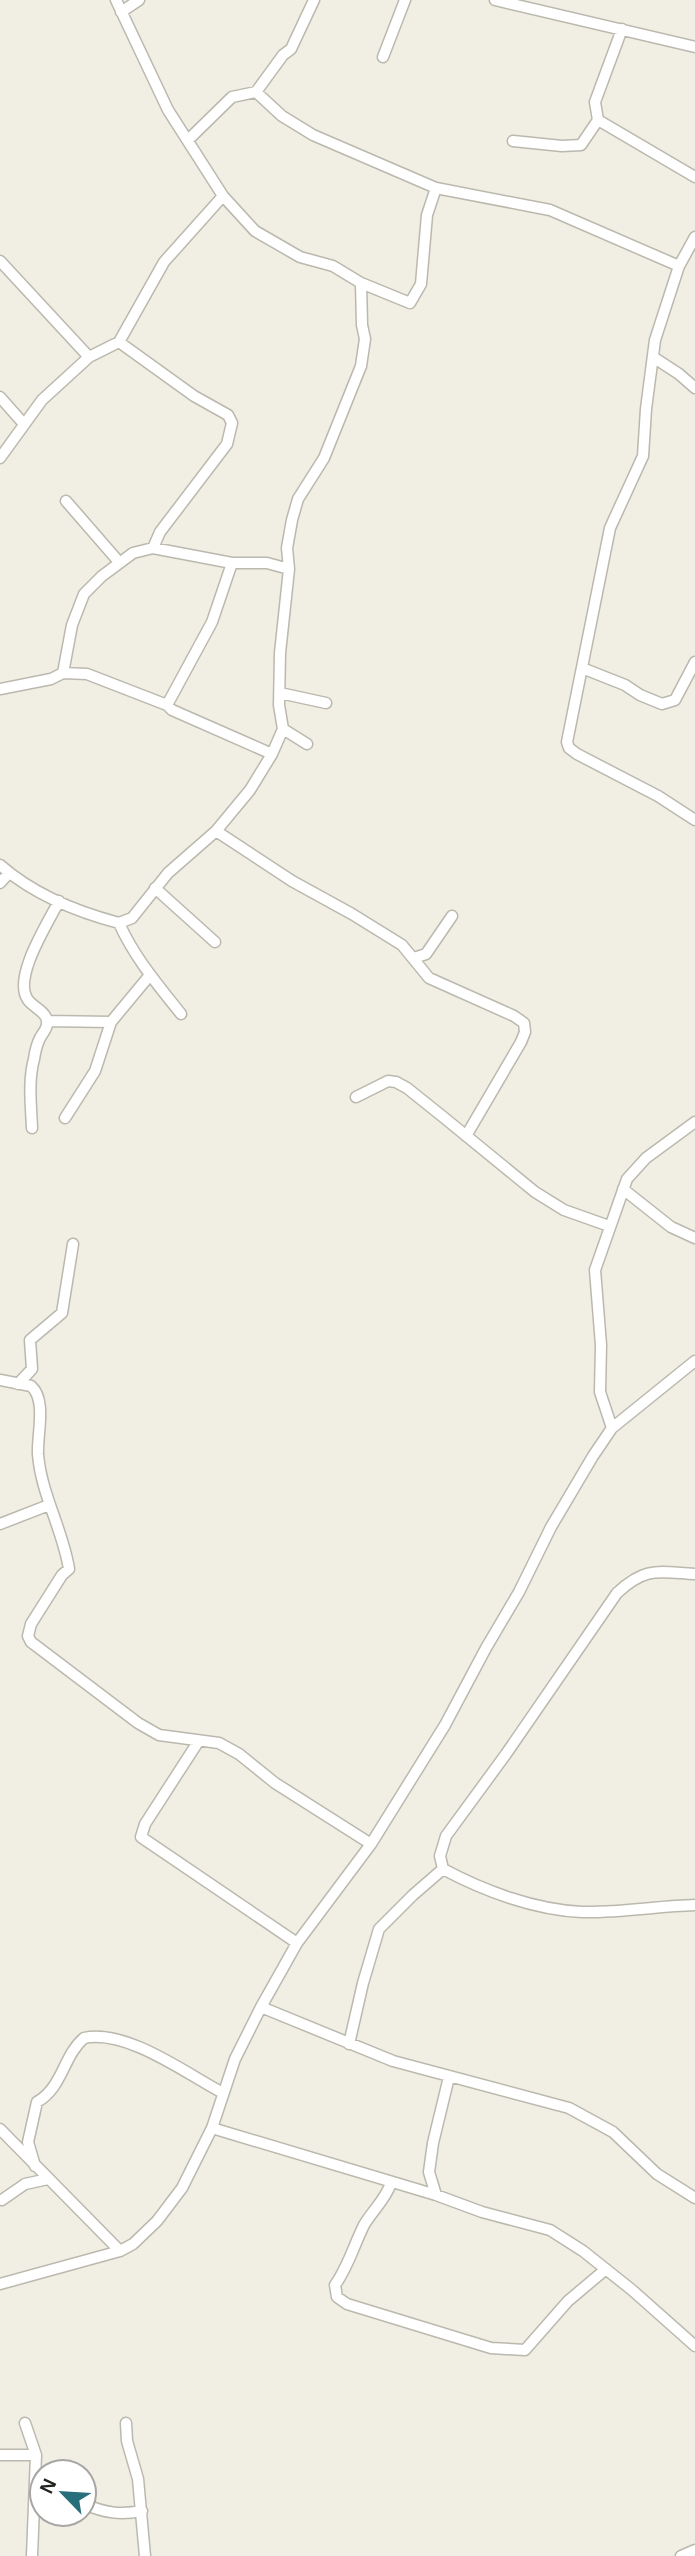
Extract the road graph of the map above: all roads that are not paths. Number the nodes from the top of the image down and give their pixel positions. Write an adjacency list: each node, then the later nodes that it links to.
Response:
1 (116, 0): 6 (street)
2 (139, 0): 6 (street)
3 (314, 0): 10 (street)
4 (405, 0): 9 (street)
5 (495, 0): 7 (street)
6 (121, 12): 12 (street)
7 (622, 29): 8 (street); 11 (street)
8 (695, 47)
9 (383, 57)
10 (256, 92): 12 (street); 15 (street)
11 (598, 120): 13 (street); 14 (street)
12 (188, 140): 16 (street)
13 (513, 141)
14 (695, 177)
15 (436, 188): 19 (street); 22 (street)
16 (223, 196): 22 (street); 23 (street)
17 (695, 237): 19 (street)
18 (0, 261): 20 (street)
19 (678, 266): 25 (street)
20 (9, 270): 21 (street); 24 (street)
21 (0, 280)
22 (361, 284): 34 (street)
23 (119, 342): 24 (street); 31 (street)
24 (89, 357): 28 (street)
25 (653, 357): 26 (street); 36 (street)
26 (695, 388)
27 (0, 397): 28 (street)
28 (23, 423): 29 (street)
29 (0, 458)
30 (66, 501): 32 (street)
31 (153, 548): 32 (street); 33 (street)
32 (119, 562): 37 (street)
33 (232, 563): 34 (street); 41 (street)
34 (289, 569): 39 (street)
35 (695, 662): 36 (street)
36 (582, 668): 45 (street)
37 (63, 673): 38 (street); 41 (street)
38 (0, 689)
39 (280, 693): 40 (street); 42 (street)
40 (326, 703)
41 (167, 705): 44 (street)
42 (283, 729): 43 (street); 44 (street)
43 (307, 744)
44 (272, 754): 46 (street)
45 (695, 820)
46 (216, 831): 50 (street); 55 (street)
47 (0, 865): 48 (street)
48 (9, 873): 49 (street); 51 (street)
49 (0, 883)
50 (155, 888): 53 (street); 54 (street)
51 (59, 901): 53 (street); 58 (street)
52 (452, 916): 55 (street)
53 (119, 923): 56 (street)
54 (215, 942)
55 (414, 958): 64 (street)
56 (150, 975): 57 (street); 59 (street)
57 (181, 1014)
58 (47, 1021): 59 (street); 63 (street)
59 (111, 1023): 61 (street)
60 (356, 1097): 64 (street)
61 (65, 1118)
62 (695, 1122): 65 (street)
63 (32, 1128)
64 (466, 1136): 66 (street)
65 (623, 1189): 66 (street); 67 (street)
66 (609, 1226): 72 (street)
67 (695, 1238)
68 (73, 1244): 71 (street)
69 (695, 1361): 72 (street)
70 (0, 1380): 71 (street)
71 (18, 1384): 73 (street)
72 (612, 1428): 77 (street)
73 (49, 1505): 74 (street); 76 (street)
74 (0, 1524)
75 (695, 1574): 78 (street)
76 (198, 1742): 77 (street); 80 (street)
77 (371, 1844): 80 (street)
78 (443, 1869): 79 (street); 82 (street)
79 (695, 1905)
80 (297, 1943): 81 (street)
81 (261, 2007): 82 (street); 84 (street)
82 (349, 2044): 83 (street)
83 (449, 2077): 88 (street); 93 (street)
84 (223, 2093): 86 (street); 87 (street)
85 (0, 2129): 87 (street)
86 (212, 2129): 90 (street); 95 (street)
87 (35, 2166): 89 (street)
88 (429, 2172): 91 (street); 92 (street)
89 (48, 2179): 94 (street); 95 (street)
90 (391, 2183): 91 (street); 96 (street)
91 (414, 2190): 92 (street)
92 (436, 2195): 96 (street)
93 (695, 2198)
94 (2, 2200)
95 (120, 2251): 97 (street)
96 (606, 2269): 98 (street)
97 (0, 2284)
98 (695, 2346)
99 (25, 2423): 102 (street)
100 (126, 2423): 105 (street)
101 (0, 2455): 102 (street)
102 (36, 2455): 103 (street)
103 (36, 2458)
104 (98, 2510): 105 (street)
105 (142, 2511): 109 (street)
106 (35, 2528): 108 (street)
107 (695, 2550): 110 (street)
108 (32, 2556)
109 (145, 2556)
110 (681, 2556)

